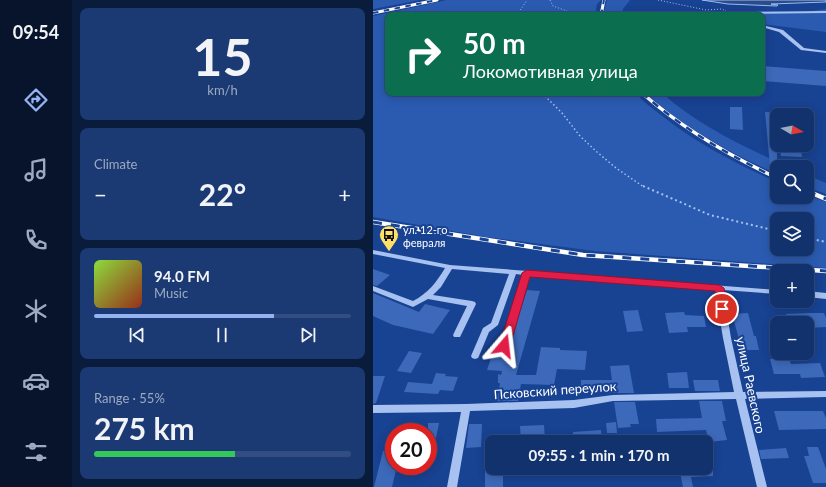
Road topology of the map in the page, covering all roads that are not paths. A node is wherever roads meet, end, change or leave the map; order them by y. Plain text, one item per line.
1 (826, 12) edge
2 (765, 14) edge
3 (765, 27) edge
4 (826, 52) edge
5 (373, 252) edge
6 (450, 267) junction
7 (513, 273) junction
8 (527, 273) junction
9 (373, 288) edge
10 (719, 288) junction
11 (770, 292) edge
12 (814, 295) edge
13 (826, 296) edge
14 (428, 297) junction
15 (457, 335) dead end
16 (504, 346) dead end
17 (475, 356) dead end
18 (826, 394) edge
19 (739, 397) junction
20 (466, 408) junction
21 (373, 409) edge
22 (452, 487) edge
23 (762, 487) edge

1 - 2 street
3 - 4 street
5 - 6 street
6 - 7 street
6 - 14 street
7 - 8 street
7 - 17 street
8 - 10 street
8 - 16 street
9 - 14 street
10 - 11 street
10 - 19 street, улица Раевского
12 - 13 street
14 - 15 street
18 - 19 street, Псковский переулок
19 - 20 street, Псковский переулок
19 - 23 street, улица Раевского
20 - 21 street, Псковский переулок
20 - 22 street

